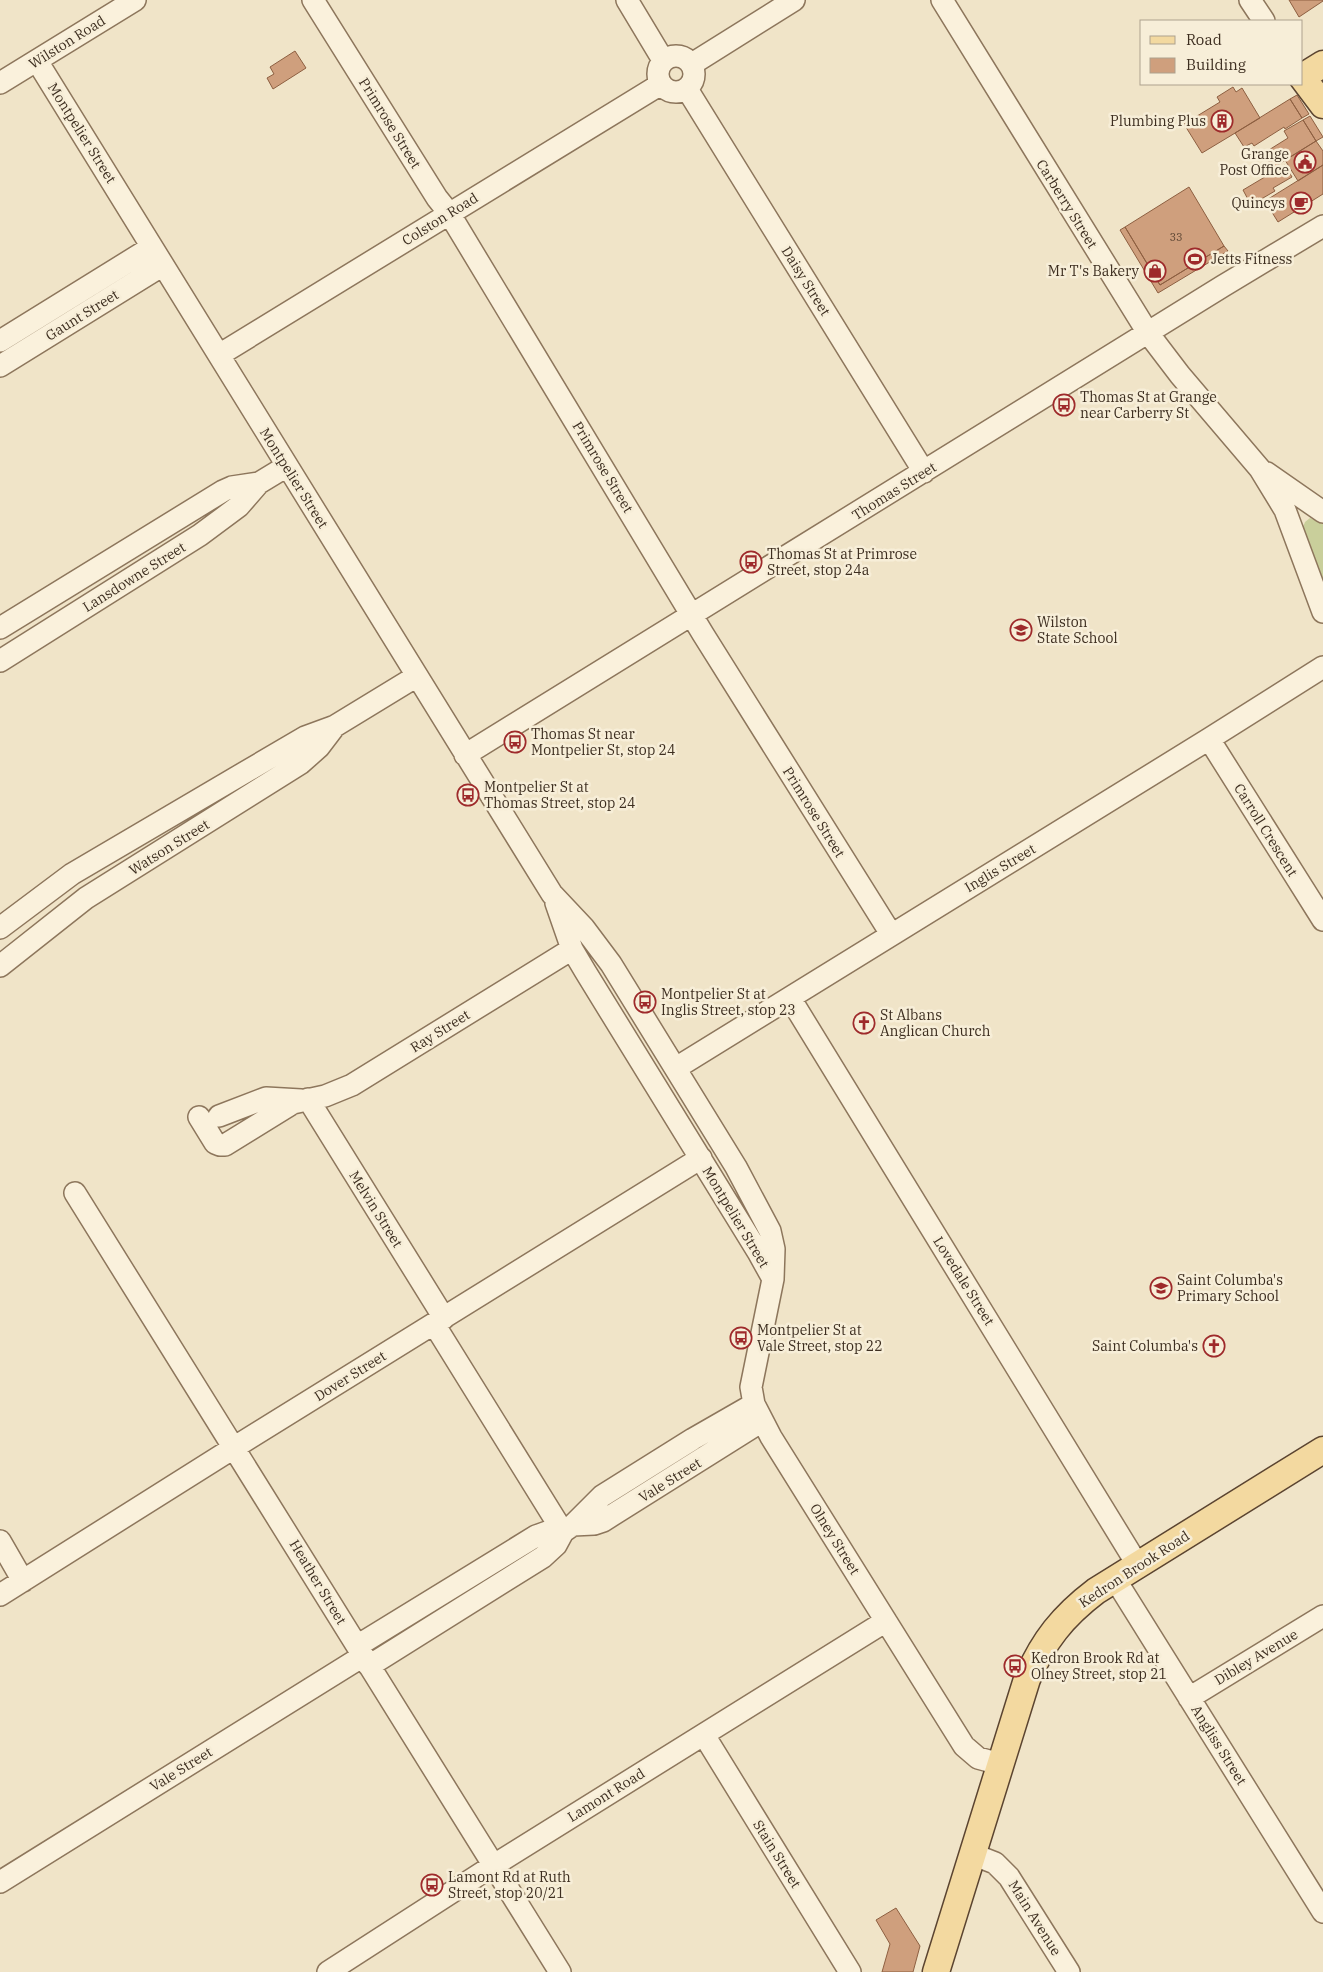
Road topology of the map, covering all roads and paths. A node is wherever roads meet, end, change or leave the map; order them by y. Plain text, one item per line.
1 (135, 0) edge
2 (313, 0) edge
3 (627, 0) edge
4 (794, 0) edge
5 (942, 0) edge
6 (1250, 0) edge
7 (1263, 20) edge
8 (664, 60) junction
9 (37, 61) junction
10 (692, 64) junction
11 (1309, 72) edge
12 (0, 83) edge
13 (661, 84) junction
14 (687, 89) junction
15 (1323, 105) edge
16 (449, 214) junction
17 (1323, 226) edge
18 (158, 256) junction
19 (1148, 333) junction
20 (0, 341) edge
21 (219, 355) junction
22 (0, 366) edge
23 (287, 466) junction
24 (1260, 469) junction
25 (924, 472) junction
26 (259, 483) junction
27 (1319, 509) edge
28 (1290, 524) junction
29 (1323, 612) edge
30 (693, 615) junction
31 (0, 628) edge
32 (0, 661) edge
33 (1323, 667) edge
34 (417, 676) junction
35 (335, 726) junction
36 (1209, 740) junction
37 (465, 755) junction
38 (552, 894) junction
39 (1323, 920) edge
40 (0, 928) edge
41 (891, 934) junction
42 (572, 948) junction
43 (0, 966) edge
44 (790, 998) junction
45 (676, 1068) junction
46 (305, 1100) junction
47 (701, 1158) junction
48 (75, 1193) dead end
49 (773, 1279) junction
50 (439, 1321) junction
51 (758, 1413) junction
52 (235, 1447) junction
53 (1323, 1450) edge
54 (568, 1528) junction
55 (0, 1541) edge
56 (1137, 1564) junction
57 (1115, 1579) junction
58 (23, 1581) junction
59 (0, 1595) edge
60 (1323, 1616) edge
61 (886, 1621) junction
62 (363, 1656) junction
63 (1189, 1698) junction
64 (704, 1735) junction
65 (1000, 1764) junction
66 (972, 1854) junction
67 (494, 1865) junction
68 (0, 1882) edge
69 (1323, 1912) edge
70 (328, 1972) edge
71 (560, 1972) edge
72 (850, 1972) edge
73 (936, 1972) edge
74 (1069, 1972) edge

1 - 9 street, Wilston Road
2 - 16 street, Primrose Street
3 - 8 street
4 - 10 street
5 - 19 street, Carberry Street
6 - 7 street
8 - 10 street
8 - 13 street
9 - 12 street, Wilston Road
9 - 18 street, Montpelier Street
10 - 14 street
11 - 15 main road
13 - 14 street
13 - 16 street, Colston Road
14 - 25 street, Daisy Street
16 - 21 street, Colston Road
16 - 30 street, Primrose Street
17 - 19 street, Thomas Street
18 - 20 street, Gaunt Street
18 - 21 street, Montpelier Street
18 - 22 street, Gaunt Street
19 - 24 street, Carberry Street
19 - 25 street, Thomas Street
21 - 23 street, Montpelier Street
23 - 26 street, Lansdowne Street
23 - 34 street, Montpelier Street
24 - 27 street, Carberry Street
24 - 28 street, Carberry Street
25 - 30 street, Thomas Street
26 - 31 street, Lansdowne Street
26 - 32 street, Lansdowne Street
27 - 28 street, Carberry Street
28 - 29 street, Carberry Street
30 - 37 street, Thomas Street
30 - 41 street, Primrose Street
33 - 36 street, Inglis Street
34 - 35 street, Watson Street
34 - 37 street, Montpelier Street
35 - 40 street, Watson Street
35 - 43 street, Watson Street
36 - 39 street, Carroll Crescent
36 - 41 street, Inglis Street
37 - 38 street, Montpelier Street
38 - 42 street, Montpelier Street
38 - 45 street, Montpelier Street
41 - 44 street, Inglis Street
42 - 46 street, Ray Street
42 - 47 street, Montpelier Street
44 - 45 street, Inglis Street
44 - 56 street, Lovedale Street
45 - 49 street, Montpelier Street
46 - 46 street, Ray Street
46 - 50 street, Melvin Street
47 - 49 street, Montpelier Street
47 - 50 street, Dover Street
48 - 52 street, Heather Street
49 - 51 street, Olney Street
50 - 52 street, Dover Street
50 - 54 street, Melvin Street
51 - 54 street, Vale Street
51 - 61 street, Olney Street
52 - 58 street, Dover Street
52 - 62 street, Heather Street
53 - 56 main road, Kedron Brook Road
54 - 62 street, Vale Street
55 - 58 street
56 - 57 main road, Kedron Brook Road
57 - 63 street, Angliss Street
57 - 65 main road, Kedron Brook Road
58 - 59 street, Dover Street
60 - 63 street, Dibley Avenue
61 - 64 street, Lamont Road
61 - 65 street, Olney Street
62 - 67 street, Heather Street
62 - 68 street, Vale Street
63 - 69 street, Angliss Street
64 - 67 street, Lamont Road
64 - 72 street, Stain Street
65 - 66 main road, Kedron Brook Road
66 - 73 main road, Kedron Brook Road
66 - 74 street, Main Avenue
67 - 70 street, Lamont Road
67 - 71 street, Heather Street

